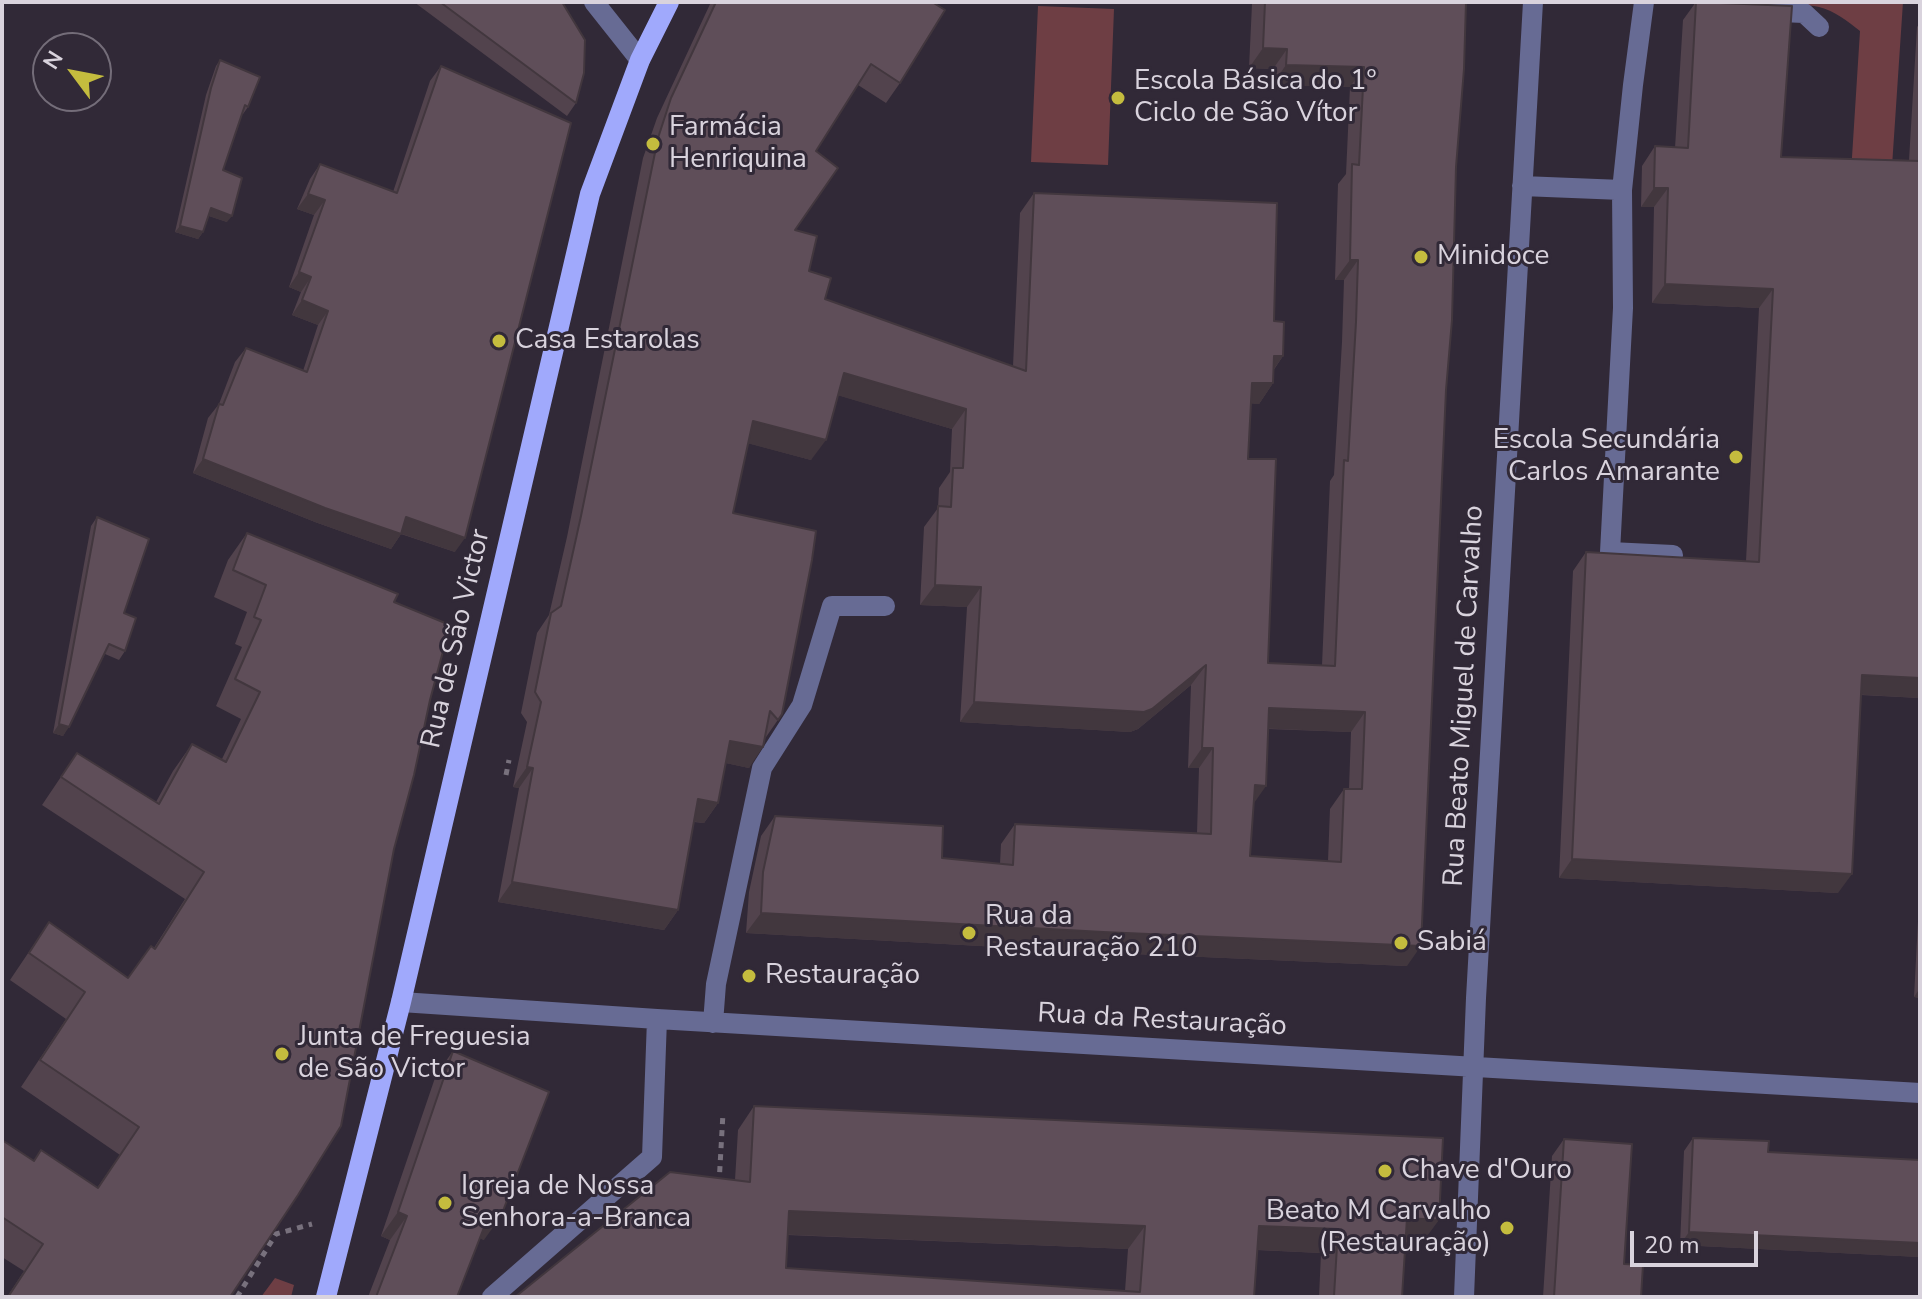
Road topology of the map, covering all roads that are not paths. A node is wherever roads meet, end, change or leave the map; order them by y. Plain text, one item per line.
1 (594, 2) edge
2 (669, 2) edge
3 (1533, 2) edge
4 (1644, 2) edge
5 (1735, 2) edge
6 (1819, 27) dead end
7 (640, 60) junction
8 (1522, 186) junction
9 (1622, 190) junction
10 (1673, 555) edge
11 (885, 606) dead end
12 (401, 1002) junction
13 (657, 1019) junction
14 (713, 1023) junction
15 (1473, 1068) junction
16 (1920, 1093) edge
17 (326, 1297) edge
18 (492, 1297) edge
19 (1464, 1297) edge

1 - 7 street
2 - 7 main road, Rua de São Victor
3 - 8 street, Rua Beato Miguel de Carvalho
4 - 9 street
5 - 6 street
7 - 12 main road, Rua de São Victor
8 - 9 street
8 - 15 street, Rua Beato Miguel de Carvalho
9 - 10 street
11 - 14 street
12 - 13 street, Rua da Restauração
12 - 17 main road, Rua de São Victor
13 - 14 street, Rua da Restauração
13 - 18 street
14 - 15 street, Rua da Restauração
15 - 16 street, Rua da Restauração
15 - 19 street, Rua Beato Miguel de Carvalho

